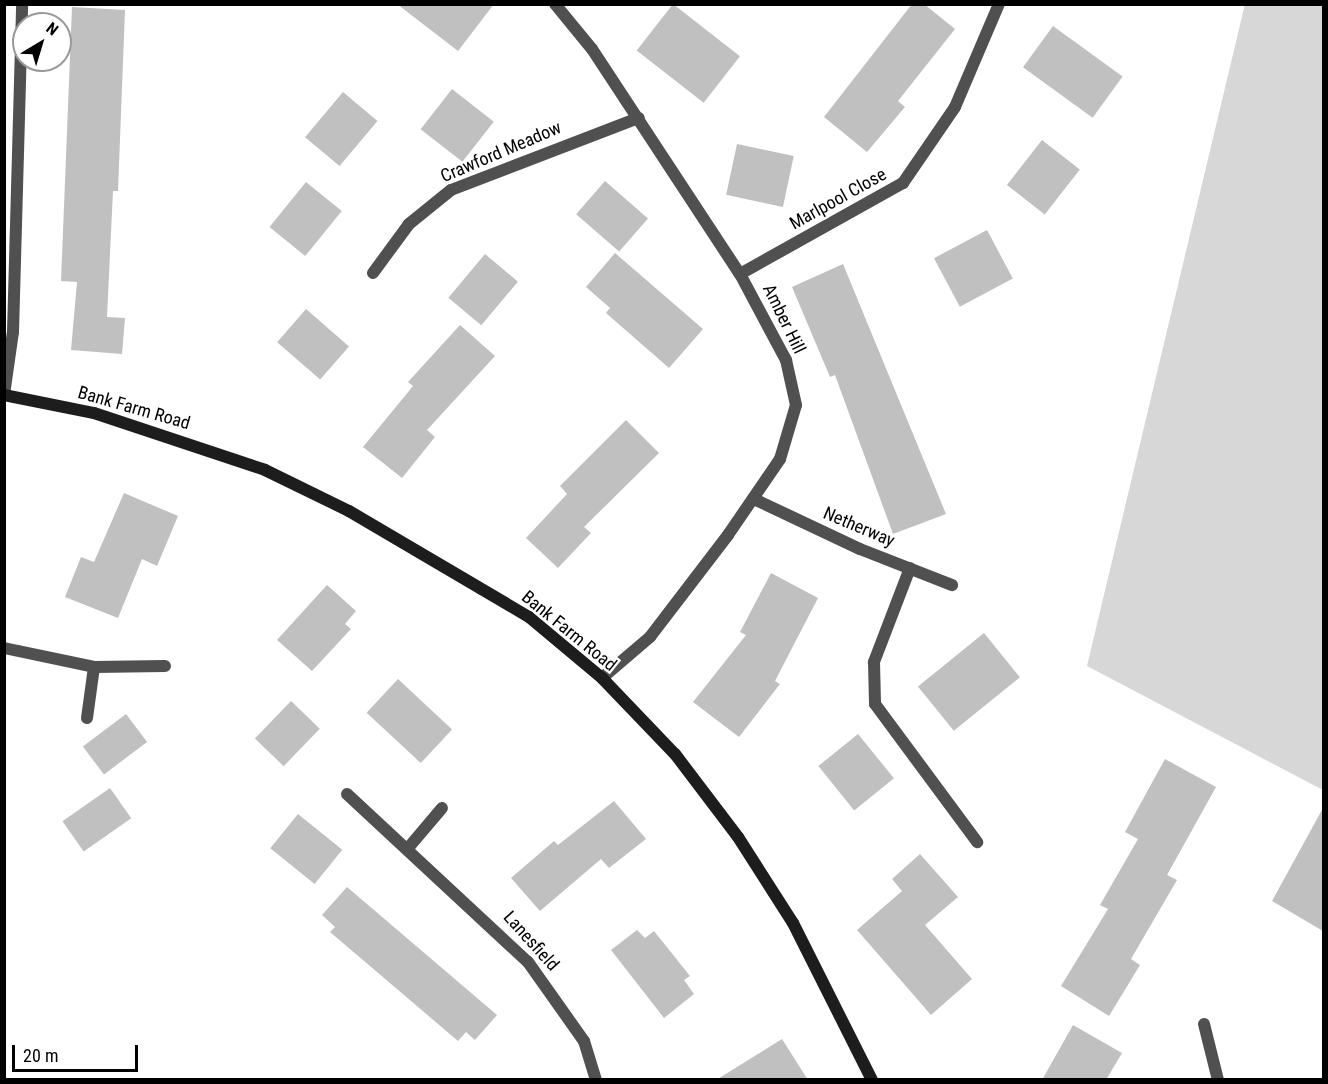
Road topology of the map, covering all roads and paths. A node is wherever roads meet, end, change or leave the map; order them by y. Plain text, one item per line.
1 (22, 4) edge
2 (555, 4) edge
3 (999, 4) edge
4 (639, 118) junction
5 (10, 131) edge
6 (373, 273) dead end
7 (740, 274) junction
8 (4, 395) edge
9 (754, 499) junction
10 (910, 568) junction
11 (952, 585) dead end
12 (4, 648) edge
13 (165, 666) dead end
14 (94, 667) junction
15 (602, 678) junction
16 (87, 718) dead end
17 (347, 794) dead end
18 (442, 808) dead end
19 (977, 842) dead end
20 (409, 847) junction
21 (1204, 1024) dead end
22 (596, 1080) edge
23 (872, 1080) edge
24 (1218, 1080) edge

1 - 5 street
2 - 4 street, Amber Hill
3 - 7 street, Marlpool Close
4 - 6 street, Crawford Meadow
4 - 7 street, Amber Hill
5 - 8 street
7 - 9 street, Amber Hill
8 - 15 street, Bank Farm Road
9 - 10 street, Netherway
9 - 15 street, Amber Hill
10 - 11 street, Netherway
10 - 19 street
12 - 14 street
13 - 14 street
14 - 16 street
15 - 23 street, Bank Farm Road
17 - 20 street, Lanesfield
18 - 20 street
20 - 22 street, Lanesfield
21 - 24 street

